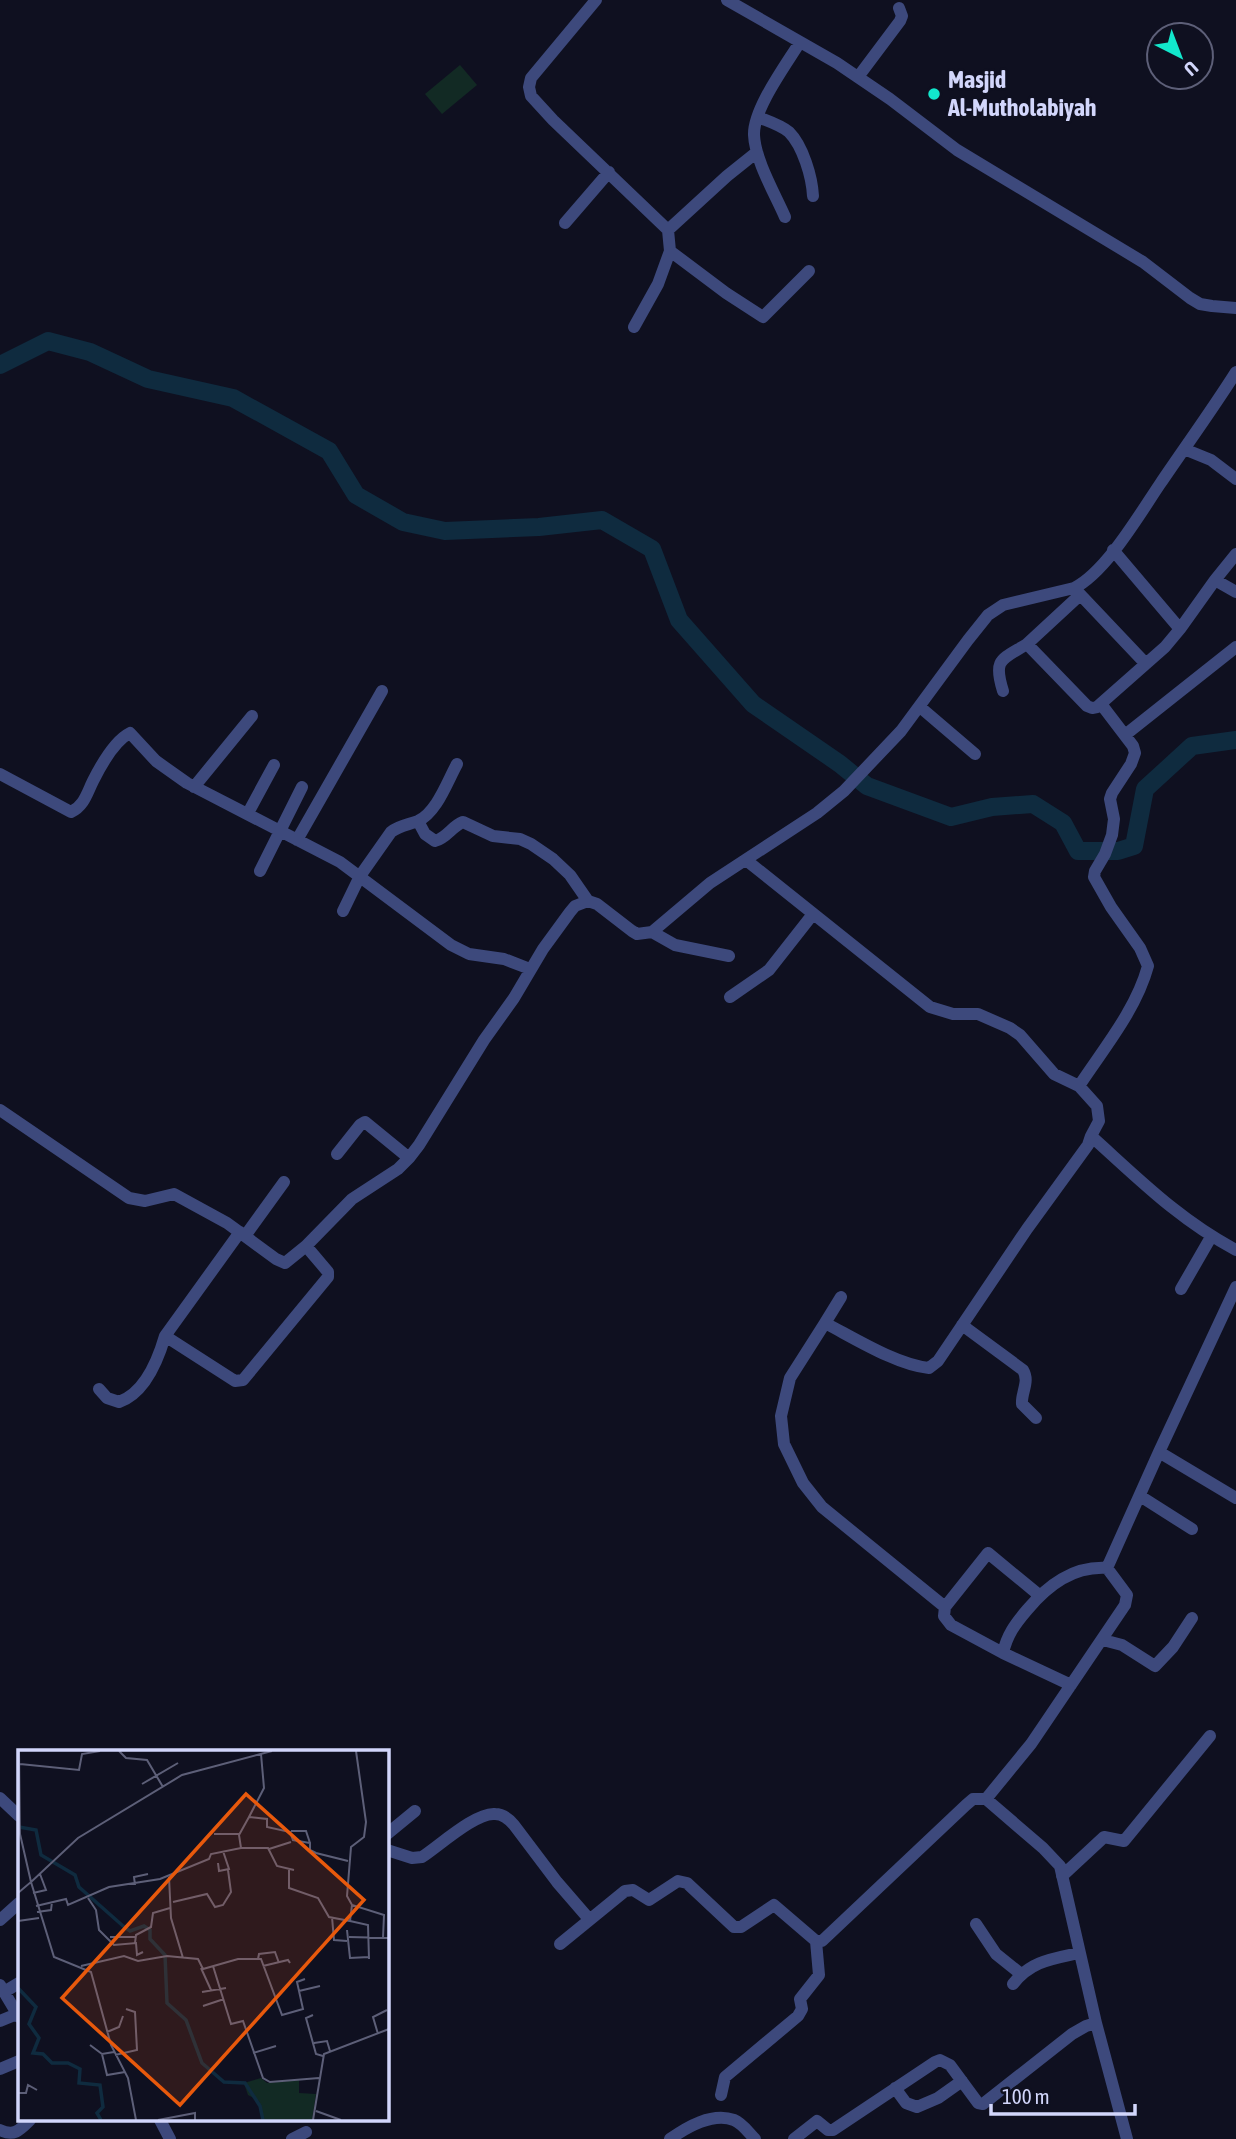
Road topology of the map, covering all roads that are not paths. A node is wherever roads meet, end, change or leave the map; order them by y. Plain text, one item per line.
1 (596, 0) edge
2 (727, 0) edge
3 (899, 8) dead end
4 (800, 42) junction
5 (858, 77) junction
6 (758, 117) junction
7 (757, 152) junction
8 (608, 172) junction
9 (813, 196) dead end
10 (785, 217) dead end
11 (565, 223) dead end
12 (668, 230) junction
13 (670, 251) junction
14 (809, 271) dead end
15 (1236, 308) edge
16 (634, 327) dead end
17 (1236, 372) edge
18 (1184, 449) junction
19 (1236, 479) edge
20 (1113, 550) junction
21 (1236, 554) edge
22 (1215, 580) junction
23 (1077, 592) junction
24 (1236, 592) edge
25 (1180, 629) junction
26 (1027, 644) junction
27 (1236, 647) edge
28 (1146, 664) junction
29 (382, 691) dead end
30 (1003, 691) dead end
31 (1101, 704) junction
32 (920, 706) junction
33 (252, 716) dead end
34 (1125, 736) junction
35 (975, 754) dead end
36 (457, 764) dead end
37 (274, 765) dead end
38 (0, 774) edge
39 (194, 786) junction
40 (302, 787) dead end
41 (248, 813) junction
42 (418, 821) junction
43 (279, 831) junction
44 (298, 840) junction
45 (746, 860) junction
46 (260, 871) dead end
47 (360, 876) junction
48 (588, 901) junction
49 (342, 911) dead end
50 (813, 914) junction
51 (652, 932) junction
52 (729, 956) dead end
53 (530, 970) junction
54 (730, 997) dead end
55 (1079, 1086) junction
56 (0, 1110) edge
57 (1091, 1136) junction
58 (337, 1154) dead end
59 (409, 1158) junction
60 (284, 1182) dead end
61 (243, 1234) junction
62 (1211, 1237) junction
63 (306, 1246) junction
64 (1236, 1250) edge
65 (1236, 1287) edge
66 (1181, 1289) dead end
67 (841, 1297) dead end
68 (825, 1323) junction
69 (962, 1325) junction
70 (165, 1336) junction
71 (99, 1389) dead end
72 (1036, 1418) dead end
73 (1159, 1452) junction
74 (1140, 1496) junction
75 (1236, 1498) edge
76 (1192, 1529) dead end
77 (1107, 1568) junction
78 (1039, 1595) junction
79 (945, 1607) junction
80 (1192, 1618) dead end
81 (1103, 1640) junction
82 (1003, 1654) junction
83 (1070, 1685) junction
84 (1210, 1736) dead end
85 (0, 1798) edge
86 (986, 1799) junction
87 (415, 1811) dead end
88 (18, 1815) edge
89 (388, 1833) edge
90 (388, 1850) edge
91 (1062, 1876) junction
92 (18, 1904) edge
93 (589, 1919) junction
94 (0, 1920) edge
95 (976, 1924) dead end
96 (816, 1941) junction
97 (560, 1944) dead end
98 (1079, 1952) junction
99 (2, 1988) edge
100 (18, 2016) edge
101 (0, 2021) edge
102 (1096, 2023) junction
103 (18, 2061) edge
104 (0, 2069) edge
105 (962, 2081) junction
106 (895, 2088) junction
107 (721, 2095) dead end
108 (28, 2122) edge
109 (161, 2122) edge
110 (0, 2130) edge
111 (306, 2132) dead end
112 (170, 2139) edge
113 (292, 2139) edge
114 (670, 2139) edge
115 (755, 2139) edge
116 (794, 2139) edge
117 (1127, 2139) edge

1 - 8 street
2 - 4 street
3 - 5 street
4 - 5 street
4 - 6 street
5 - 15 street
6 - 7 street
6 - 9 street
7 - 10 street
7 - 12 street
8 - 11 street
8 - 12 street
12 - 13 street
13 - 14 street
13 - 16 street
17 - 18 street
18 - 19 street
18 - 20 street
20 - 23 street
20 - 25 street
21 - 22 street
22 - 24 street
22 - 25 street
23 - 26 street
23 - 28 street
23 - 32 street
25 - 28 street
26 - 30 street
26 - 31 street
27 - 34 street
28 - 31 street
29 - 44 street
31 - 34 street
32 - 35 street
32 - 45 street
33 - 39 street
34 - 55 street
36 - 42 street
37 - 41 street
38 - 39 street
39 - 41 street
40 - 43 street
41 - 43 street
42 - 47 street
42 - 48 street
43 - 44 street
43 - 46 street
44 - 47 street
45 - 50 street
45 - 51 street
47 - 49 street
47 - 53 street
48 - 51 street
48 - 53 street
50 - 54 street
50 - 55 street
51 - 52 street
53 - 59 street
55 - 57 street
56 - 61 street
57 - 62 street
57 - 69 street
58 - 59 street
59 - 63 street
60 - 61 street
61 - 63 street
61 - 70 street
62 - 64 street
62 - 66 street
63 - 70 street
65 - 73 street
67 - 68 street
68 - 69 street
68 - 79 street
69 - 72 street
70 - 71 street
73 - 74 street
73 - 75 street
74 - 76 street
74 - 77 street
77 - 78 street
77 - 81 street
78 - 79 street
78 - 82 street
79 - 82 street
80 - 81 street
81 - 83 street
82 - 83 street
83 - 86 street
84 - 91 street
85 - 88 street
86 - 91 street
86 - 96 street
87 - 89 street
90 - 93 street
91 - 98 street
92 - 94 street
93 - 96 street
93 - 97 street
95 - 98 street
96 - 107 street
98 - 102 street
99 - 100 street
100 - 101 street
102 - 105 street
102 - 117 street
103 - 104 street
105 - 106 street
105 - 106 street
106 - 116 street
108 - 110 street
109 - 112 street
111 - 113 street
114 - 115 street

